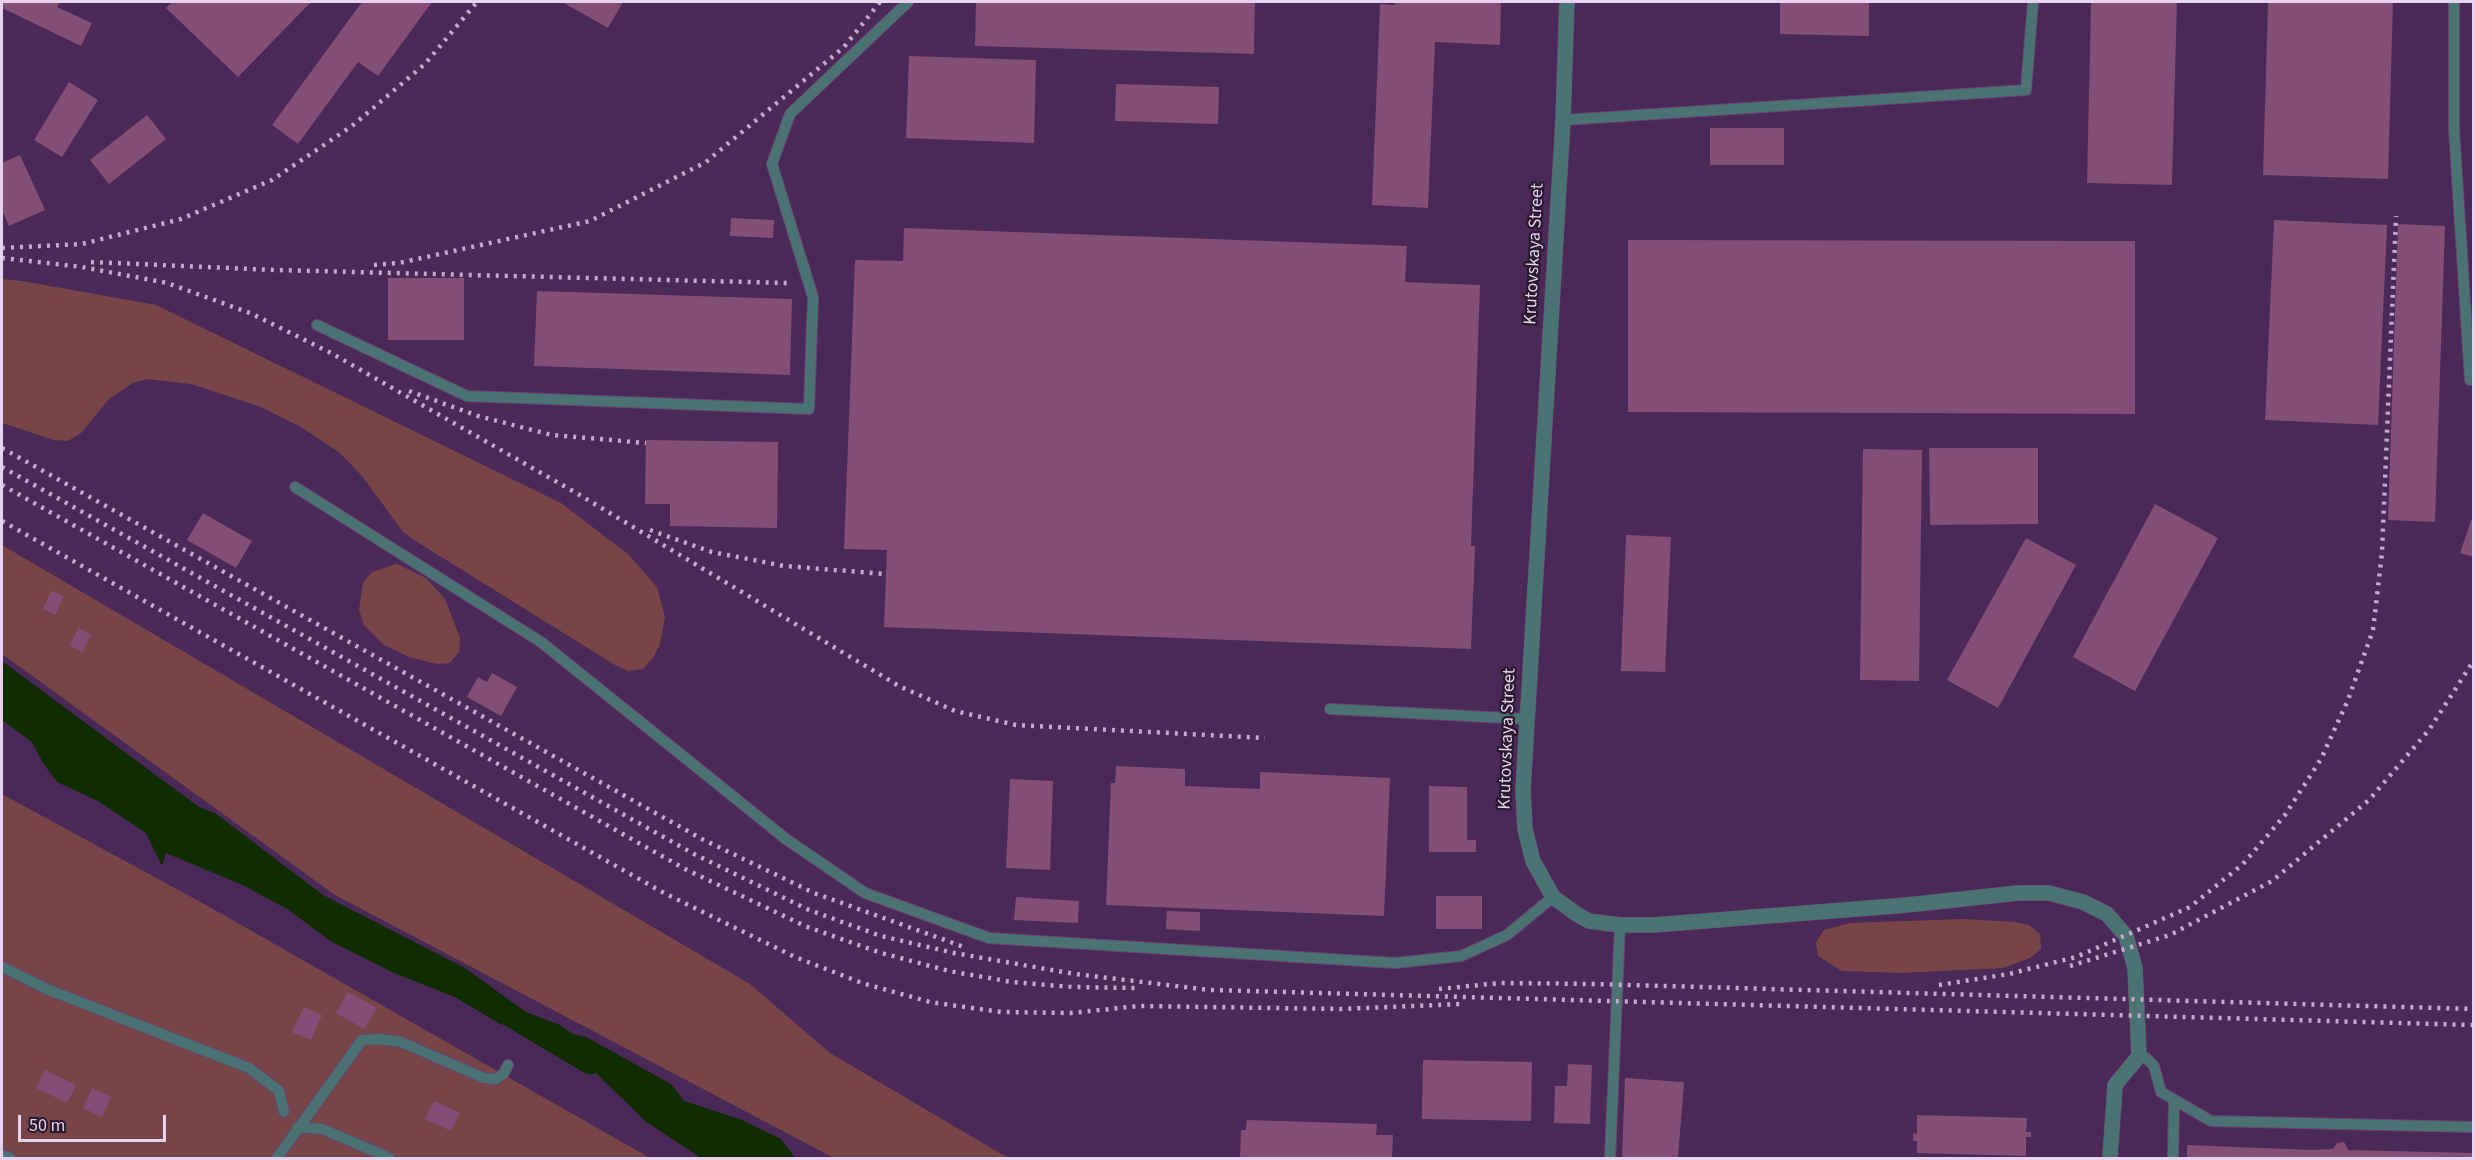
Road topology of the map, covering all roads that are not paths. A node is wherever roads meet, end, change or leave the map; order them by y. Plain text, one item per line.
1 (908, 2) edge
2 (1567, 2) edge
3 (2033, 2) edge
4 (2454, 2) edge
5 (1563, 120) junction
6 (317, 325) dead end
7 (2470, 380) dead end
8 (296, 487) dead end
9 (1330, 709) dead end
10 (1527, 718) junction
11 (1553, 897) junction
12 (1620, 925) junction
13 (2, 967) edge
14 (2139, 1056) junction
15 (508, 1065) dead end
16 (2174, 1100) junction
17 (284, 1112) dead end
18 (298, 1127) junction
19 (2474, 1127) edge
20 (2, 1155) edge
21 (10, 1158) edge
22 (277, 1158) edge
23 (390, 1158) edge
24 (1610, 1158) edge
25 (2109, 1158) edge
26 (2174, 1158) edge

1 - 6 lane
2 - 5 street, Krutovskaya Street
3 - 5 lane
4 - 7 lane
5 - 10 street, Krutovskaya Street
8 - 11 lane
9 - 10 lane
10 - 11 street, Krutovskaya Street
11 - 12 street, Krutovskaya Street
12 - 14 street, Krutovskaya Street
12 - 24 lane
13 - 17 lane
14 - 16 lane
14 - 25 street
15 - 18 lane
16 - 19 lane
16 - 26 lane
18 - 22 lane
18 - 23 lane
20 - 21 lane

